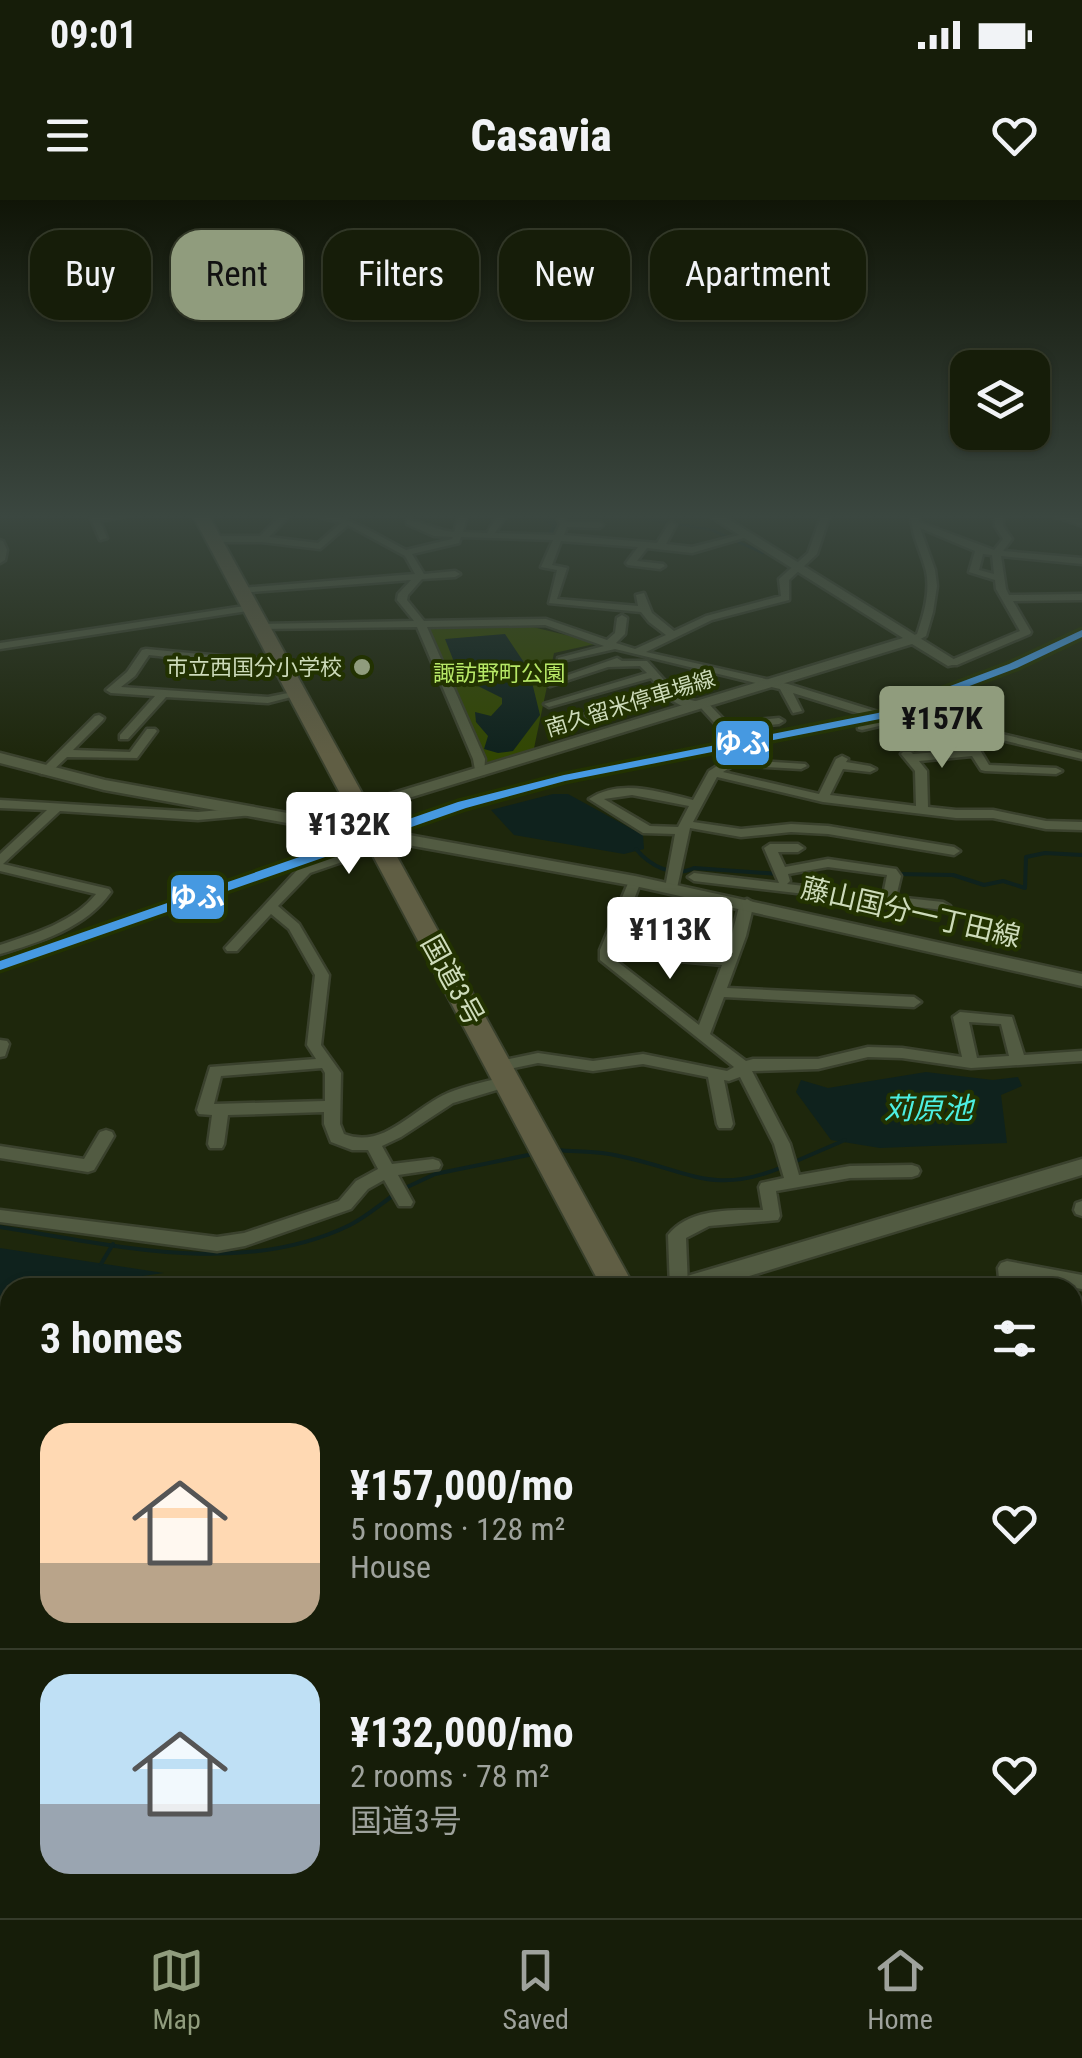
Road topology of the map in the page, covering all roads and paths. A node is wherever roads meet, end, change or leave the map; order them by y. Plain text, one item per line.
1 (243, 594) edge
2 (327, 594) edge
3 (406, 594) edge
4 (554, 594) edge
5 (786, 594) edge
6 (841, 594) edge
7 (931, 594) edge
8 (1005, 594) edge
9 (641, 595) dead end
10 (1082, 597) edge
11 (1007, 598) junction
12 (251, 609) junction
13 (643, 609) junction
14 (622, 618) dead end
15 (420, 623) junction
16 (675, 636) junction
17 (913, 640) junction
18 (611, 645) junction
19 (0, 646) edge
20 (634, 652) junction
21 (279, 660) junction
22 (562, 660) dead end
23 (953, 663) joint
24 (612, 665) junction
25 (652, 674) junction
26 (572, 677) junction
27 (550, 683) dead end
28 (775, 685) junction
29 (668, 691) junction
30 (164, 692) junction
31 (592, 692) junction
32 (298, 694) junction
33 (549, 704) dead end
34 (699, 706) junction
35 (612, 708) junction
36 (797, 711) dead end
37 (588, 715) dead end
38 (98, 718) dead end
39 (779, 720) dead end
40 (893, 720) junction
41 (634, 726) junction
42 (862, 727) dead end
43 (151, 731) dead end
44 (124, 737) dead end
45 (64, 753) junction
46 (1080, 754) edge
47 (0, 758) edge
48 (801, 766) dead end
49 (870, 770) dead end
50 (1056, 771) dead end
51 (45, 772) junction
52 (480, 773) junction
53 (712, 773) junction
54 (665, 779) dead end
55 (656, 793) junction
56 (824, 798) junction
57 (695, 804) junction
58 (1, 806) edge
59 (360, 808) junction
60 (56, 810) junction
61 (922, 810) junction
62 (253, 811) junction
63 (1082, 826) edge
64 (684, 828) junction
65 (376, 839) junction
66 (798, 848) dead end
67 (954, 851) dead end
68 (0, 864) edge
69 (780, 872) junction
70 (694, 877) dead end
71 (636, 880) junction
72 (671, 888) junction
73 (788, 890) junction
74 (747, 897) junction
75 (888, 900) junction
76 (943, 906) dead end
77 (272, 908) junction
78 (0, 934) edge
79 (19, 944) junction
80 (232, 948) dead end
81 (0, 950) edge
82 (607, 950) junction
83 (728, 961) junction
84 (1082, 980) edge
85 (717, 992) junction
86 (914, 1002) dead end
87 (702, 1033) junction
88 (1082, 1056) edge
89 (1018, 1060) junction
90 (971, 1062) junction
91 (326, 1063) junction
92 (744, 1067) junction
93 (504, 1073) junction
94 (715, 1076) junction
95 (332, 1106) junction
96 (220, 1110) junction
97 (725, 1124) dead end
98 (106, 1136) dead end
99 (372, 1142) junction
100 (216, 1144) dead end
101 (0, 1152) edge
102 (433, 1165) dead end
103 (1082, 1167) edge
104 (389, 1170) junction
105 (912, 1171) dead end
106 (793, 1182) junction
107 (405, 1202) dead end
108 (0, 1216) edge
109 (614, 1278) edge
110 (685, 1278) edge
111 (714, 1278) edge
112 (1008, 1278) edge
113 (1061, 1278) edge

1 - 12 highway, 国道3号
2 - 12 street
3 - 15 street
4 - 13 street
5 - 16 street
6 - 17 main road
7 - 17 street
8 - 11 street
9 - 13 street
10 - 11 street
11 - 23 street
12 - 15 street
12 - 19 street
12 - 21 highway, 国道3号
13 - 16 street
14 - 18 street
15 - 18 street
15 - 52 street
16 - 20 street
17 - 23 main road
17 - 28 main road, 南久留米停車場線
18 - 20 street
18 - 22 street
20 - 24 street
20 - 28 street
21 - 30 street
21 - 32 highway, 国道3号
24 - 25 street
24 - 26 street
25 - 29 street
25 - 31 street
26 - 27 street
26 - 31 street
28 - 34 main road, 南久留米停車場線
28 - 36 street
28 - 40 street
29 - 34 street
29 - 35 street
30 - 32 street
30 - 44 street
31 - 33 street
31 - 35 street
32 - 59 highway, 国道3号
34 - 39 street
34 - 41 main road, 南久留米停車場線
35 - 37 street
35 - 41 street
38 - 45 street
40 - 42 street
40 - 46 street
41 - 52 main road, 南久留米停車場線
43 - 45 street
45 - 51 street
47 - 51 main road, 藤山国分一丁田線
48 - 53 street
49 - 56 street
50 - 61 street
51 - 62 main road, 藤山国分一丁田線
52 - 59 main road, 南久留米停車場線
53 - 56 street
53 - 57 street
54 - 55 street
55 - 57 street
55 - 64 street
56 - 61 street
57 - 64 street
58 - 60 street
59 - 65 highway, 国道3号
60 - 62 street
60 - 68 street
61 - 63 street
62 - 65 main road, 藤山国分一丁田線
64 - 67 street
64 - 72 street
65 - 71 main road, 藤山国分一丁田線
65 - 77 street
65 - 93 highway, 国道3号
66 - 69 street
68 - 79 street
69 - 73 street
69 - 75 street
70 - 74 street
71 - 72 main road, 藤山国分一丁田線
71 - 82 street
72 - 74 main road, 藤山国分一丁田線
73 - 74 street
73 - 75 street
74 - 83 street
74 - 84 main road, 藤山国分一丁田線
75 - 76 street
77 - 80 street
77 - 91 street
78 - 79 street
79 - 81 street
82 - 83 street
82 - 87 street
83 - 85 street
85 - 86 street
85 - 87 street
87 - 92 street
88 - 89 street
89 - 90 street
89 - 90 street
90 - 92 street
91 - 95 street
91 - 96 street
92 - 94 street
92 - 106 street
93 - 94 street
93 - 99 street
93 - 109 highway, 国道3号
94 - 97 street
95 - 96 street
95 - 99 street
96 - 100 street
98 - 101 street
99 - 104 street
102 - 104 street
103 - 111 main road
104 - 107 street
104 - 108 street
105 - 106 street
106 - 110 street
112 - 113 street

